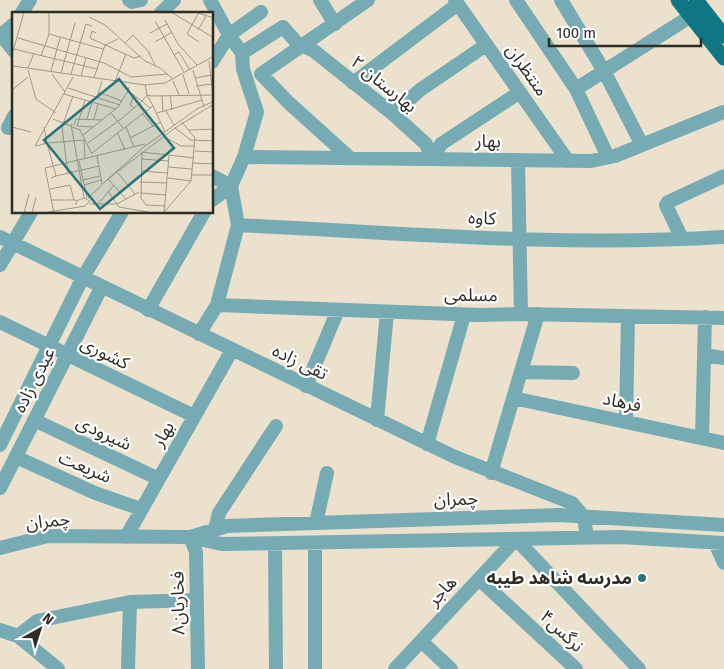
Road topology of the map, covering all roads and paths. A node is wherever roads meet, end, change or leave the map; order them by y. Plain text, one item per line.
1 (30, 0) edge
2 (129, 0) edge
3 (141, 0) edge
4 (174, 0) edge
5 (210, 0) edge
6 (320, 0) edge
7 (368, 0) edge
8 (516, 0) edge
9 (561, 0) edge
10 (678, 0) edge
11 (696, 0) edge
12 (457, 2) edge
13 (161, 8) edge
14 (22, 12) edge
15 (261, 12) dead end
16 (692, 16) junction
17 (335, 24) junction
18 (12, 26) edge
19 (0, 35) edge
20 (228, 35) junction
21 (724, 36) edge
22 (486, 44) junction
23 (303, 45) junction
24 (12, 49) edge
25 (242, 53) junction
26 (724, 58) edge
27 (214, 59) edge
28 (604, 71) junction
29 (353, 82) junction
30 (576, 89) junction
31 (520, 92) junction
32 (724, 113) edge
33 (393, 114) junction
34 (642, 145) junction
35 (244, 157) junction
36 (608, 157) junction
37 (350, 158) junction
38 (432, 160) junction
39 (518, 160) junction
40 (568, 161) junction
41 (724, 176) edge
42 (214, 177) edge
43 (231, 186) junction
44 (214, 199) edge
45 (29, 214) edge
46 (121, 214) edge
47 (203, 214) edge
48 (238, 225) junction
49 (724, 236) edge
50 (520, 239) junction
51 (682, 239) junction
52 (6, 240) edge
53 (0, 265) edge
54 (82, 279) junction
55 (101, 288) junction
56 (217, 305) junction
57 (148, 310) junction
58 (338, 310) junction
59 (387, 312) junction
60 (521, 314) junction
61 (538, 314) junction
62 (464, 315) junction
63 (628, 316) junction
64 (705, 317) junction
65 (724, 318) edge
66 (0, 322) edge
67 (199, 334) junction
68 (48, 347) junction
69 (232, 350) junction
70 (704, 355) junction
71 (67, 356) junction
72 (724, 358) edge
73 (521, 372) junction
74 (573, 373) dead end
75 (306, 386) junction
76 (513, 398) junction
77 (194, 416) junction
78 (34, 420) junction
79 (377, 420) junction
80 (626, 422) junction
81 (276, 426) dead end
82 (702, 438) junction
83 (724, 443) edge
84 (427, 444) junction
85 (0, 445) edge
86 (16, 457) junction
87 (491, 472) junction
88 (327, 473) dead end
89 (159, 479) junction
90 (0, 488) edge
91 (142, 509) junction
92 (584, 517) junction
93 (316, 523) junction
94 (724, 525) edge
95 (215, 529) junction
96 (190, 536) junction
97 (126, 537) junction
98 (586, 538) junction
99 (516, 539) junction
100 (315, 543) junction
101 (720, 543) edge
102 (274, 544) junction
103 (0, 548) edge
104 (724, 564) edge
105 (479, 578) junction
106 (197, 600) junction
107 (130, 602) junction
108 (0, 630) edge
109 (18, 636) junction
110 (422, 641) junction
111 (58, 669) edge
112 (128, 669) edge
113 (198, 669) edge
114 (276, 669) edge
115 (315, 669) edge
116 (395, 669) edge
117 (451, 669) edge
118 (576, 669) edge
119 (639, 669) edge

1 - 14 street
2 - 3 street
4 - 13 street
5 - 20 street
6 - 17 street
7 - 17 street
8 - 30 street
9 - 28 street
10 - 16 main road
11 - 21 main road
12 - 22 street, منتظران
12 - 29 street
15 - 20 street
16 - 26 main road
16 - 28 street
17 - 23 street
18 - 19 street
19 - 24 street
20 - 25 street
20 - 27 street
22 - 31 street, منتظران
22 - 33 street
23 - 25 street, بهارستان ۲
23 - 29 street, بهارستان ۲
23 - 37 street
25 - 35 street
28 - 30 street
28 - 34 street
29 - 33 street, بهارستان ۲
30 - 36 street
31 - 38 street
31 - 40 street, منتظران
32 - 34 street, بهار
33 - 38 street, بهارستان ۲
34 - 36 street, بهار
35 - 37 street, بهار
35 - 43 street
36 - 40 street, بهار
37 - 38 street, بهار
38 - 39 street, بهار
39 - 40 street, بهار
39 - 50 street
41 - 51 street
42 - 43 street
43 - 44 street
43 - 48 street
45 - 52 street
46 - 54 street, عیدی زاده
47 - 57 street
48 - 50 street, کاوه
48 - 56 street
49 - 51 street, کاوه
50 - 51 street, کاوه
50 - 60 street
52 - 53 street
52 - 54 street, تقی زاده
54 - 55 street, تقی زاده
54 - 68 street, عیدی زاده
55 - 57 street, تقی زاده
55 - 71 street, عیدی زاده
56 - 58 street, مسلمی
56 - 67 street
57 - 67 street, تقی زاده
58 - 59 street, مسلمی
58 - 75 street
59 - 62 street, مسلمی
59 - 79 street
60 - 61 street, مسلمی
60 - 62 street, مسلمی
61 - 63 street, مسلمی
61 - 73 street
62 - 84 street
63 - 64 street, مسلمی
63 - 80 street
64 - 65 street, مسلمی
64 - 70 street
66 - 68 street, کشوری
67 - 69 street, تقی زاده
68 - 71 street, کشوری
68 - 85 street, عیدی زاده
69 - 75 street, تقی زاده
69 - 77 street, بهار
70 - 72 street
70 - 82 street
71 - 77 street, کشوری
71 - 78 street, عیدی زاده
73 - 74 street
73 - 76 street
75 - 79 street, تقی زاده
76 - 80 street, فرهاد
76 - 87 street
77 - 89 street, بهار
78 - 86 street, عیدی زاده
78 - 89 street, شیرودی
79 - 84 street, تقی زاده
80 - 82 street, فرهاد
81 - 95 street
82 - 83 street, فرهاد
84 - 87 street, تقی زاده
86 - 90 street, عیدی زاده
86 - 91 street, شریعت
87 - 92 street, تقی زاده
88 - 93 street
89 - 91 street, بهار
91 - 97 street, بهار
92 - 93 street, چمران
92 - 94 street, چمران
92 - 98 street
93 - 95 street, چمران
95 - 96 street, چمران
96 - 97 street, چمران
96 - 102 street, چمران
96 - 106 street, فخاریان۸
97 - 103 street, چمران
98 - 99 street, چمران
98 - 101 street, چمران
99 - 100 street, چمران
99 - 105 street, هاجر
99 - 119 street
100 - 102 street, چمران
100 - 115 street
101 - 104 street
102 - 114 street
105 - 110 street, هاجر
105 - 118 street, نرگس۴
106 - 107 street
106 - 113 street, فخاریان۸
107 - 109 street
107 - 112 street
108 - 109 street
109 - 111 street
110 - 116 street, هاجر
110 - 117 street

